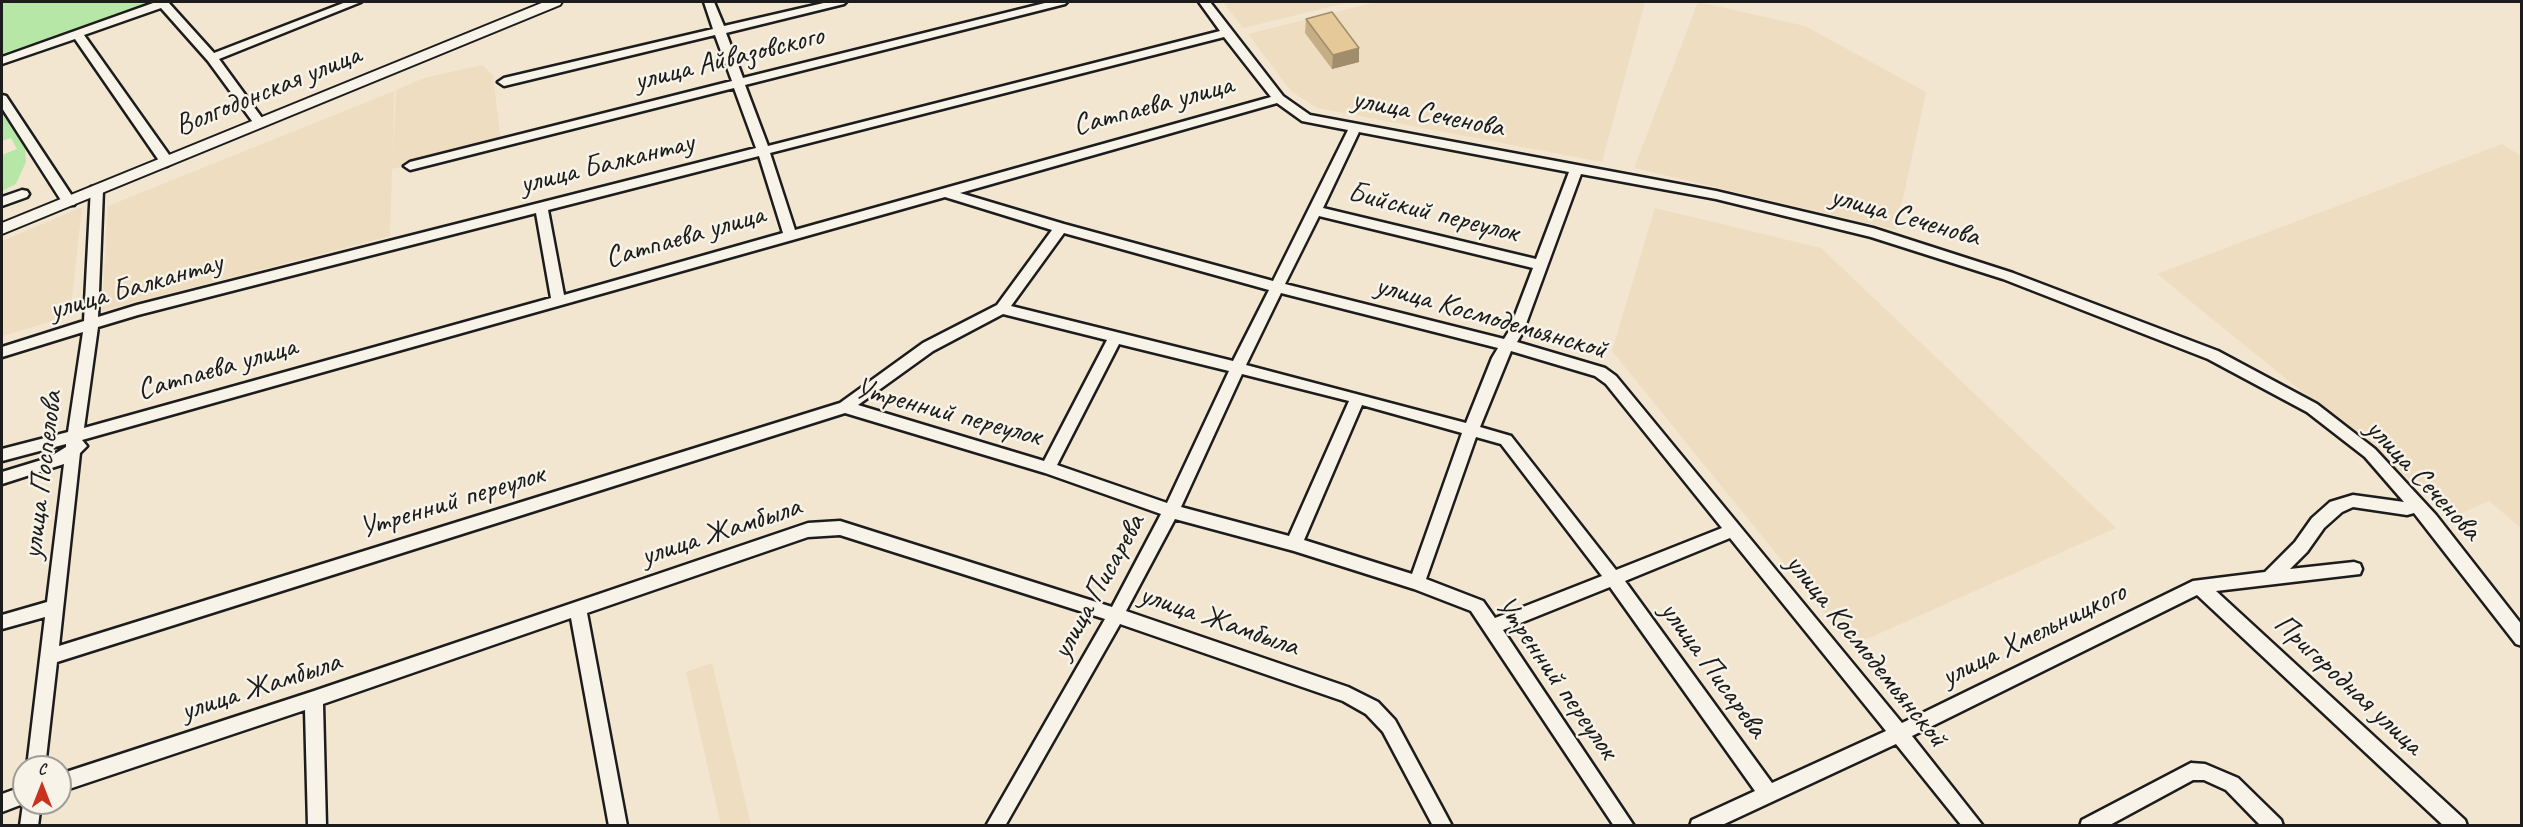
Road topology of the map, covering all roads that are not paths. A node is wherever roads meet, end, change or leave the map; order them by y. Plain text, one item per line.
1 (355, 2) edge
2 (555, 2) edge
3 (709, 2) edge
4 (840, 2) edge
5 (1061, 2) edge
6 (1205, 2) edge
7 (163, 3) edge
8 (820, 4) edge
9 (720, 30) junction
10 (1227, 33) junction
11 (77, 34) junction
12 (212, 58) junction
13 (2, 61) edge
14 (504, 82) dead end
15 (739, 83) junction
16 (2, 99) edge
17 (1279, 99) junction
18 (260, 122) junction
19 (1355, 128) junction
20 (763, 150) junction
21 (167, 162) junction
22 (410, 166) dead end
23 (1576, 169) junction
24 (96, 190) junction
25 (942, 192) junction
26 (22, 194) dead end
27 (2, 202) edge
28 (69, 202) junction
29 (542, 207) junction
30 (1314, 210) junction
31 (1061, 228) junction
32 (2, 229) edge
33 (790, 235) junction
34 (1539, 265) junction
35 (1276, 287) junction
36 (558, 301) junction
37 (1002, 309) junction
38 (91, 326) junction
39 (1116, 336) junction
40 (1508, 345) junction
41 (2, 352) edge
42 (1238, 367) junction
43 (1358, 398) junction
44 (845, 406) junction
45 (1471, 429) junction
46 (75, 442) junction
47 (2, 454) edge
48 (1048, 468) junction
49 (2, 478) edge
50 (2418, 506) junction
51 (1171, 511) junction
52 (1733, 530) junction
53 (1294, 544) junction
54 (2354, 569) dead end
55 (1614, 579) junction
56 (2268, 579) junction
57 (1417, 583) junction
58 (2199, 586) junction
59 (55, 607) junction
60 (578, 609) junction
61 (1116, 615) junction
62 (2, 622) edge
63 (1492, 627) junction
64 (2522, 639) edge
65 (48, 657) junction
66 (314, 699) junction
67 (1898, 734) junction
68 (37, 755) edge
69 (72, 779) edge
70 (1767, 792) junction
71 (317, 825) edge
72 (618, 825) edge
73 (995, 825) edge
74 (1443, 825) edge
75 (1625, 825) edge
76 (1699, 825) edge
77 (1974, 825) edge
78 (2088, 825) edge
79 (2274, 825) edge
80 (2458, 825) edge

1 - 12 street
2 - 18 main road, Волгодонская улица
3 - 9 street
4 - 8 street
5 - 15 street, улица Айвазовского
6 - 10 street, улица Сеченова
7 - 11 street
7 - 12 street
8 - 9 street
9 - 14 street
9 - 15 street
10 - 17 street, улица Сеченова
10 - 20 street, улица Балкантау
11 - 13 street
11 - 21 street
12 - 18 street
15 - 20 street
15 - 22 street, улица Айвазовского
16 - 28 street
17 - 19 street, улица Сеченова
17 - 25 street, Сатпаева улица
18 - 21 main road, Волгодонская улица
19 - 23 street, улица Сеченова
19 - 30 street, улица Писарева
20 - 29 street, улица Балкантау
20 - 33 street
21 - 24 main road, Волгодонская улица
23 - 34 street
23 - 50 street, улица Сеченова
24 - 28 main road, Волгодонская улица
24 - 38 street, улица Поспелова
25 - 31 street, улица Космодемьянской
25 - 33 street, Сатпаева улица
26 - 27 street
28 - 32 main road, Волгодонская улица
29 - 36 street
29 - 38 street, улица Балкантау
30 - 34 street, Бийский переулок
30 - 35 street, улица Писарева
31 - 35 street, улица Космодемьянской
31 - 37 street
33 - 36 street, Сатпаева улица
34 - 40 street
35 - 40 street, улица Космодемьянской
35 - 42 street, улица Писарева
36 - 46 street, Сатпаева улица
37 - 39 street, улица Писарева
37 - 44 street
38 - 41 street, улица Балкантау
38 - 46 street, улица Поспелова
39 - 42 street, улица Писарева
39 - 48 street
40 - 45 street
40 - 52 street, улица Космодемьянской
42 - 43 street, улица Писарева
42 - 51 street, улица Писарева
43 - 45 street, улица Писарева
43 - 53 street
44 - 48 street, Утренний переулок
44 - 65 street, Утренний переулок
45 - 55 street, улица Писарева
45 - 57 street
46 - 47 street, Сатпаева улица
46 - 49 street, Сатпаева улица
46 - 59 street, улица Поспелова
48 - 51 street, Утренний переулок
50 - 56 street
50 - 64 street, улица Сеченова
51 - 53 street, Утренний переулок
51 - 61 street, улица Писарева
52 - 55 street, улица Писарева
52 - 67 street, улица Космодемьянской
53 - 57 street, Утренний переулок
54 - 56 street
55 - 63 street, улица Писарева
55 - 70 street, улица Писарева
56 - 58 street
57 - 63 street, Утренний переулок
58 - 67 street, улица Хмельницкого
58 - 80 street, Пригородная улица
59 - 62 street
59 - 65 street, улица Поспелова
60 - 61 street, улица Жамбыла
60 - 66 street, улица Жамбыла
60 - 72 street
61 - 73 street, улица Писарева
61 - 74 street, улица Жамбыла
63 - 75 street, Утренний переулок
65 - 68 street, улица Поспелова
66 - 69 street, улица Жамбыла
66 - 71 street
67 - 70 street, улица Хмельницкого
67 - 77 street, улица Космодемьянской
70 - 76 street, улица Хмельницкого
78 - 79 street

